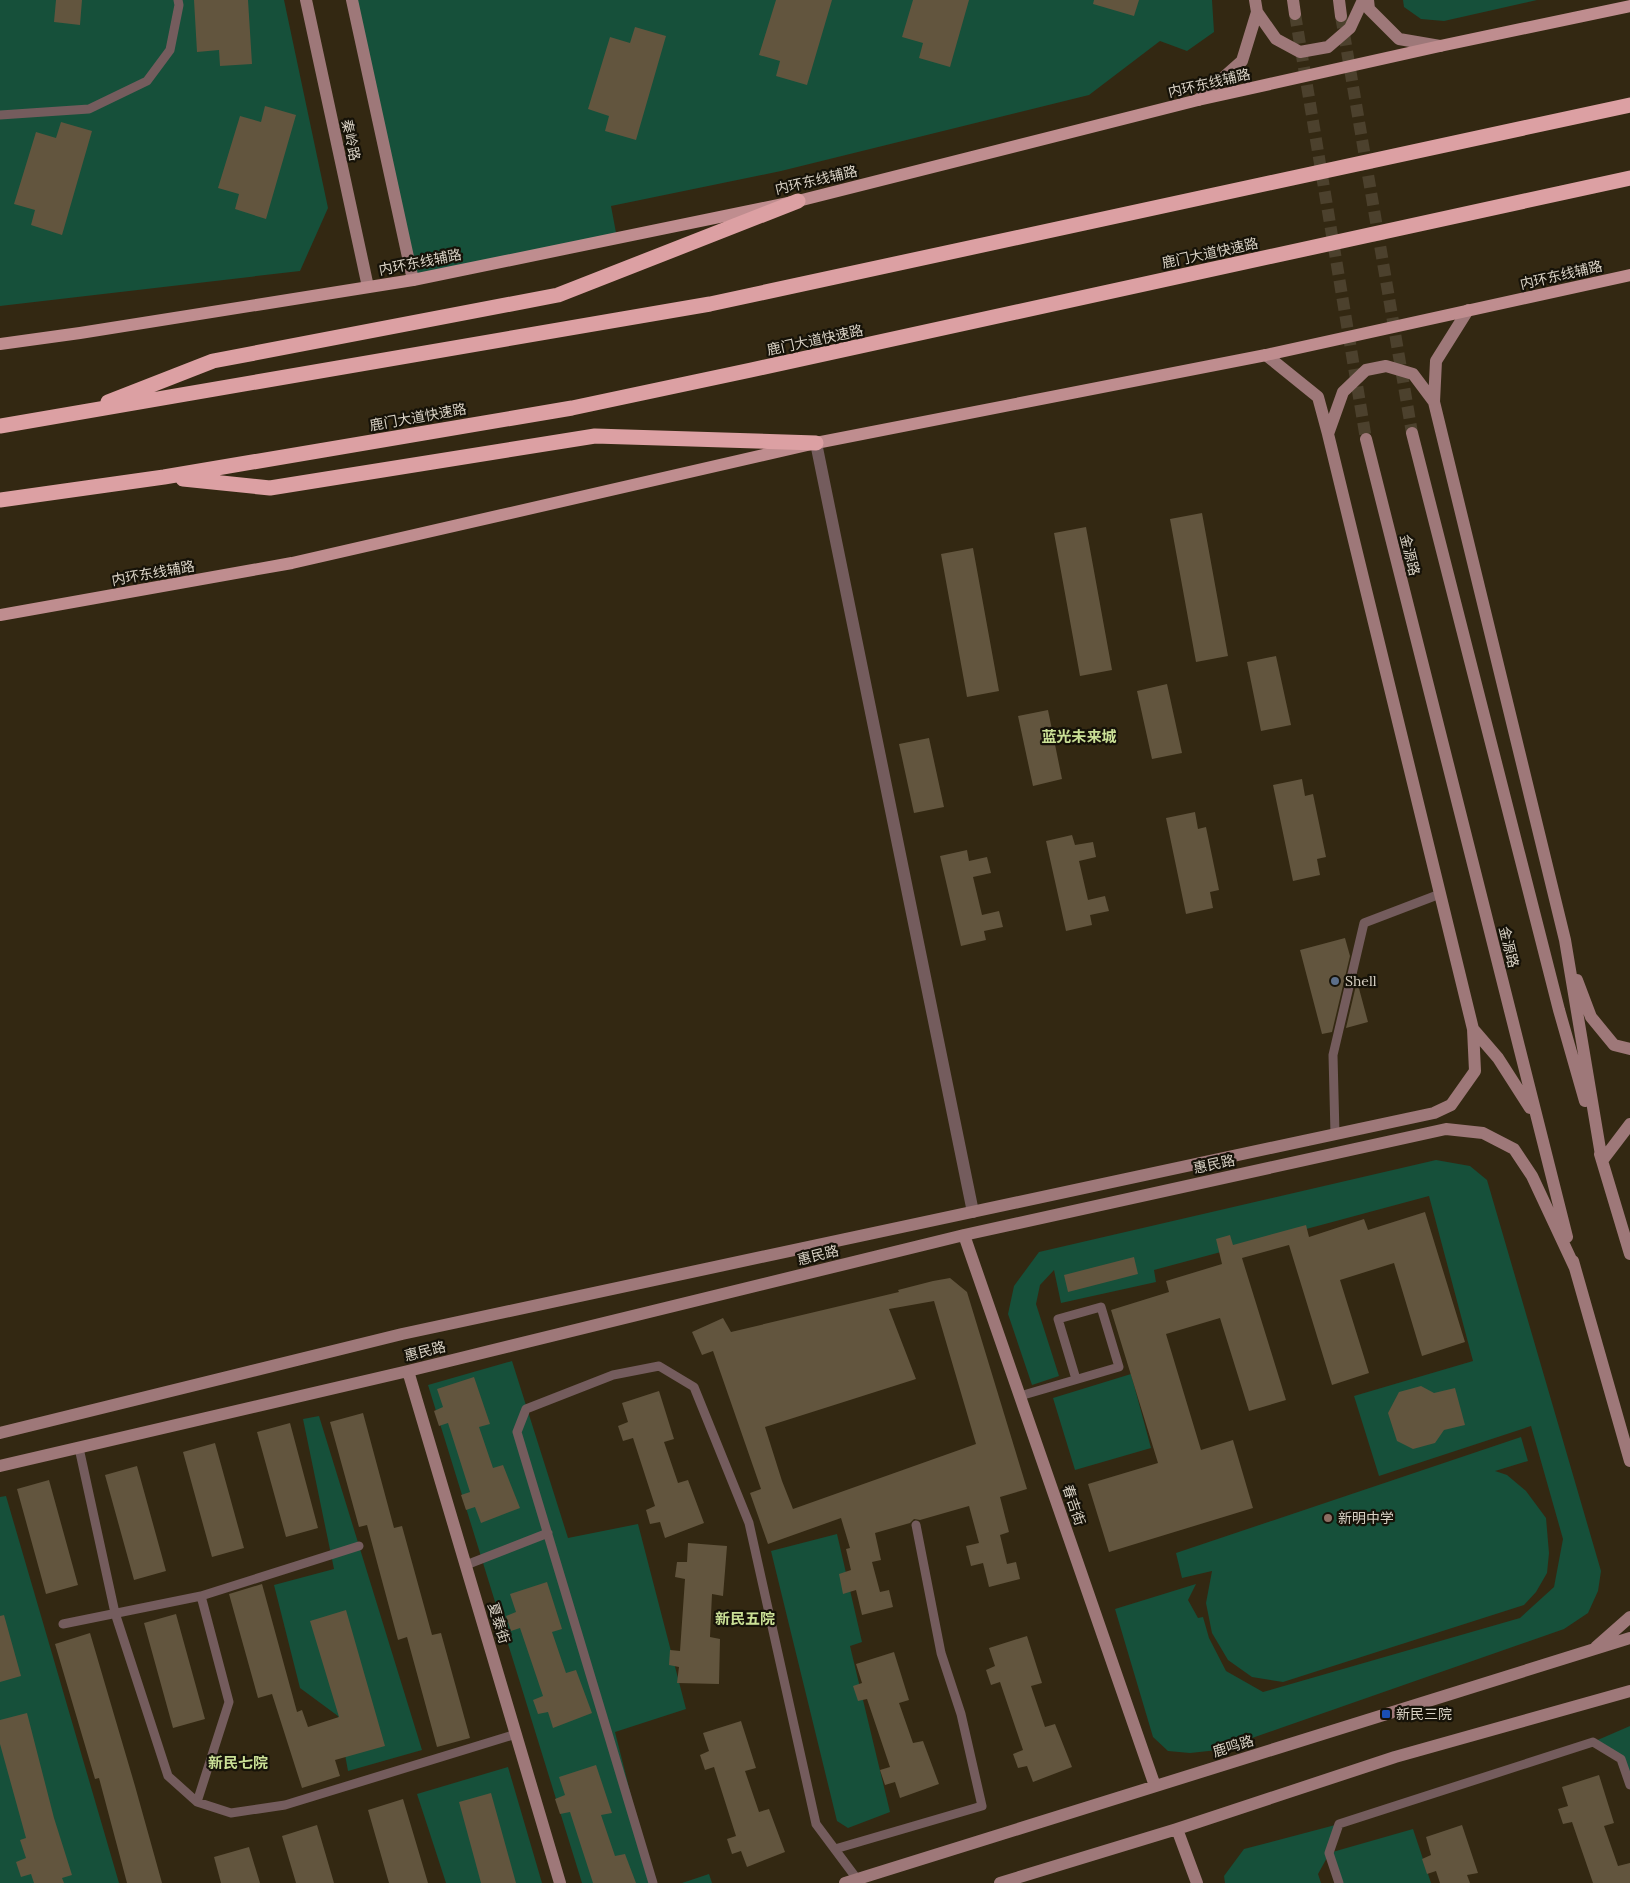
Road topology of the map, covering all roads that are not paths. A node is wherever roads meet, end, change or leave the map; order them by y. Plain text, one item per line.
1 (178, 0) edge
2 (306, 0) edge
3 (352, 0) edge
4 (1293, 0) edge
5 (1339, 0) edge
6 (1363, 0) edge
7 (1368, 0) edge
8 (1256, 6) edge
9 (1630, 6) edge
10 (1295, 14) tunnel mouth
11 (1341, 16) tunnel mouth
12 (1440, 46) junction
13 (1198, 100) junction
14 (1630, 105) edge
15 (0, 115) edge
16 (1630, 178) edge
17 (798, 201) junction
18 (1630, 274) edge
19 (413, 280) junction
20 (368, 287) junction
21 (1468, 310) junction
22 (0, 344) edge
23 (1266, 355) junction
24 (1434, 402) junction
25 (77, 414) junction
26 (0, 426) edge
27 (1412, 432) tunnel mouth
28 (1328, 434) junction
29 (1366, 439) tunnel mouth
30 (816, 443) junction
31 (164, 476) junction
32 (0, 500) edge
33 (0, 615) edge
34 (1440, 894) junction
35 (1567, 952) junction
36 (1473, 1029) junction
37 (1630, 1049) edge
38 (1536, 1119) junction
39 (1630, 1124) edge
40 (1334, 1134) junction
41 (1602, 1161) junction
42 (973, 1212) junction
43 (964, 1234) junction
44 (1630, 1254) edge
45 (1575, 1268) junction
46 (408, 1371) junction
47 (1076, 1379) junction
48 (1020, 1396) junction
49 (0, 1433) edge
50 (79, 1448) junction
51 (1630, 1461) edge
52 (0, 1466) edge
53 (916, 1525) dead end
54 (548, 1533) junction
55 (359, 1546) dead end
56 (466, 1566) junction
57 (201, 1596) junction
58 (115, 1613) junction
59 (1630, 1617) edge
60 (63, 1624) dead end
61 (1630, 1638) edge
62 (1592, 1650) junction
63 (1630, 1691) edge
64 (1607, 1698) junction
65 (1630, 1698) edge
66 (516, 1734) junction
67 (1630, 1785) edge
68 (1155, 1786) junction
69 (197, 1802) junction
70 (1177, 1829) junction
71 (835, 1849) junction
72 (851, 1881) edge
73 (560, 1883) edge
74 (652, 1883) edge
75 (1000, 1883) edge
76 (1197, 1883) edge
77 (1339, 1883) edge

1 - 15 lane
2 - 20 street, 秦岭路
3 - 19 street
4 - 10 street
5 - 11 street
6 - 8 street
7 - 12 street
8 - 13 street
9 - 12 main road, 内环东线辅路
12 - 13 main road, 内环东线辅路
13 - 17 main road, 内环东线辅路
14 - 25 highway
16 - 31 highway, 鹿门大道快速路
17 - 19 main road, 内环东线辅路
17 - 25 highway
18 - 21 main road, 内环东线辅路
19 - 20 main road, 内环东线辅路
20 - 22 main road, 内环东线辅路
21 - 23 main road, 内环东线辅路
21 - 24 street
23 - 28 street, 惠民路
23 - 30 main road, 内环东线辅路
24 - 28 street
24 - 35 street
25 - 26 highway
27 - 41 street
28 - 34 street, 惠民路
29 - 38 street, 金源路
30 - 31 highway
30 - 33 main road, 内环东线辅路
30 - 42 street
31 - 32 highway, 鹿门大道快速路
34 - 36 street, 惠民路
34 - 40 lane
35 - 37 street
35 - 41 street
36 - 38 street
36 - 40 street, 惠民路
38 - 45 street, 金源路
39 - 41 street
40 - 42 street, 惠民路
41 - 44 street
42 - 49 street, 惠民路
43 - 45 street, 惠民路
43 - 46 street, 惠民路
43 - 48 street, 春吉街
45 - 51 street, 金源路
46 - 50 street, 惠民路
46 - 56 street, 夏泰街
47 - 47 lane
47 - 48 lane
48 - 68 street, 春吉街
50 - 52 street, 惠民路
50 - 58 lane
53 - 71 lane
54 - 56 lane
54 - 71 lane
54 - 74 lane
55 - 57 lane
56 - 66 street, 夏泰街
57 - 58 lane
57 - 69 lane
58 - 60 lane
58 - 69 lane
59 - 62 street
61 - 62 street, 鹿鸣路
62 - 68 street, 鹿鸣路
63 - 64 street
64 - 65 street
64 - 70 street
66 - 69 lane
66 - 73 street, 夏泰街
67 - 77 lane
68 - 72 street, 鹿鸣路
70 - 75 street
70 - 76 street
71 - 72 lane

